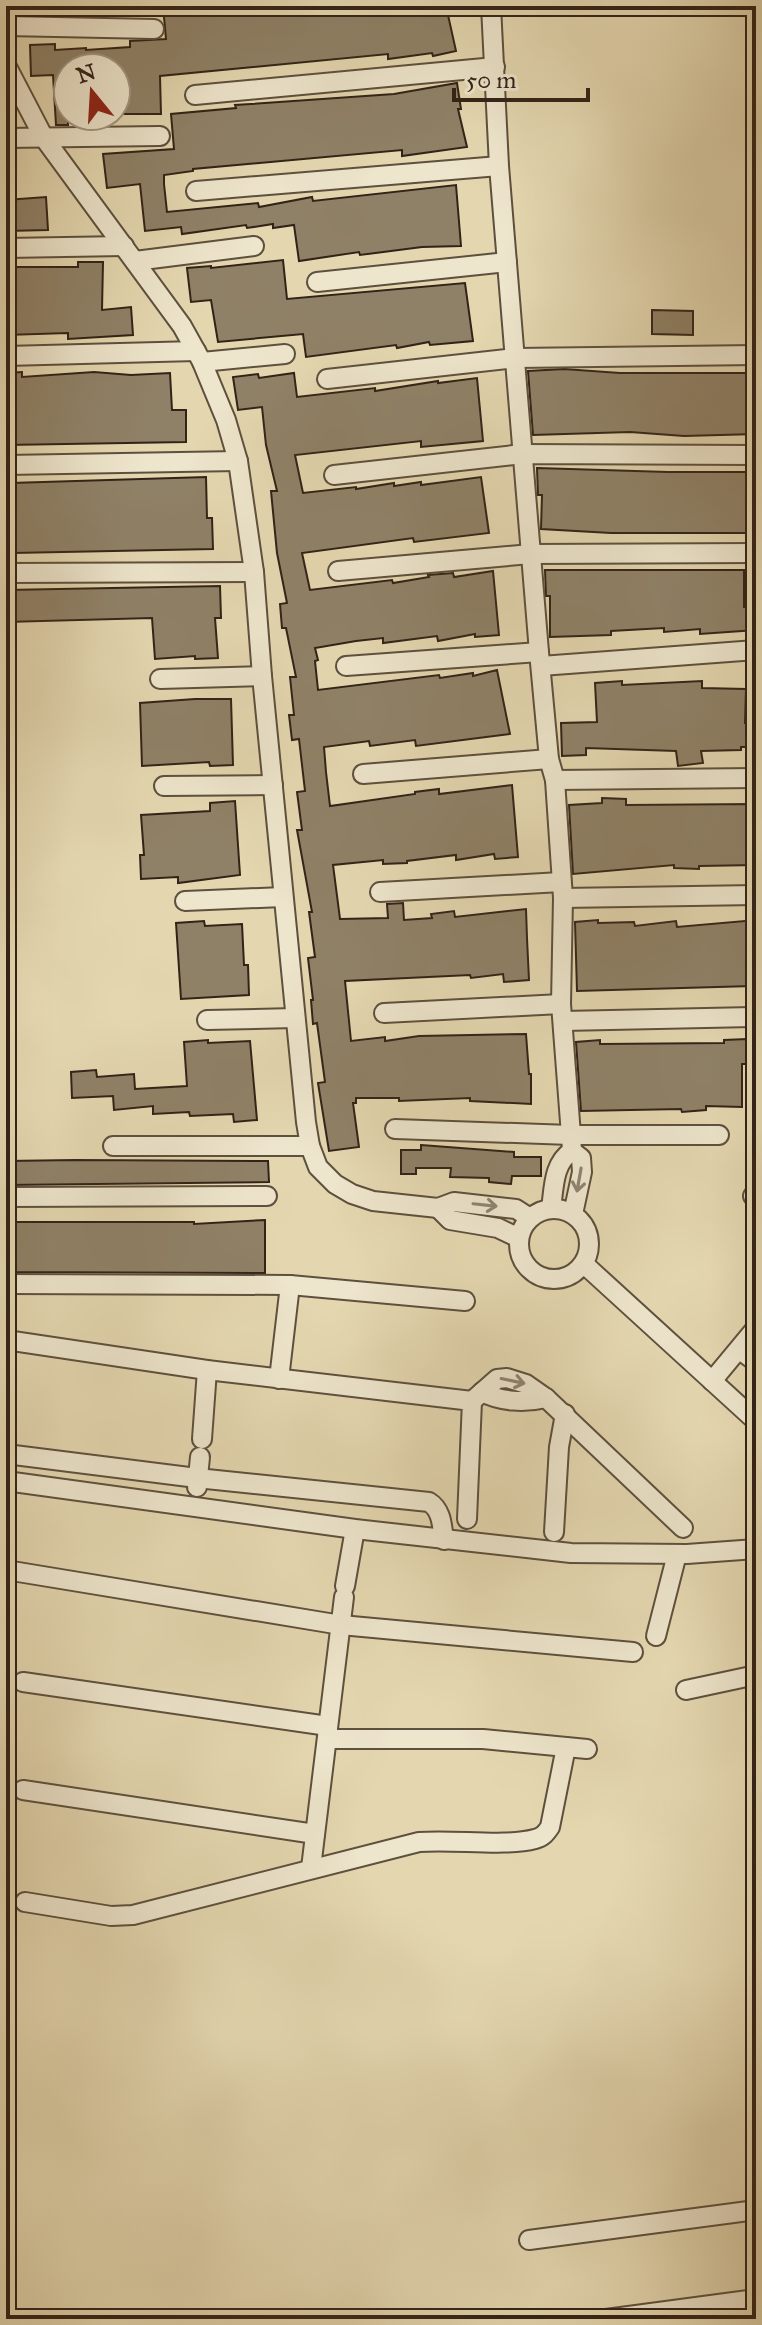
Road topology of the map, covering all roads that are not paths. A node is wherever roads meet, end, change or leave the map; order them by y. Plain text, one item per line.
1 (491, 6) edge
2 (6, 26) edge
3 (154, 29) dead end
4 (6, 65) edge
5 (495, 67) junction
6 (195, 95) dead end
7 (160, 136) dead end
8 (6, 138) edge
9 (44, 138) junction
10 (499, 166) junction
11 (196, 191) dead end
12 (124, 246) junction
13 (254, 246) dead end
14 (6, 248) edge
15 (135, 261) junction
16 (507, 262) junction
17 (317, 282) dead end
18 (285, 354) dead end
19 (756, 355) edge
20 (6, 356) edge
21 (199, 357) junction
22 (516, 358) junction
23 (327, 379) dead end
24 (523, 454) junction
25 (756, 455) edge
26 (238, 461) junction
27 (6, 465) edge
28 (334, 475) dead end
29 (756, 553) edge
30 (531, 554) junction
31 (338, 571) dead end
32 (254, 572) junction
33 (6, 573) edge
34 (756, 650) edge
35 (540, 659) junction
36 (346, 666) dead end
37 (262, 676) junction
38 (160, 679) dead end
39 (549, 759) junction
40 (363, 774) dead end
41 (756, 778) edge
42 (555, 780) junction
43 (273, 785) junction
44 (164, 786) dead end
45 (562, 890) junction
46 (380, 892) dead end
47 (756, 895) edge
48 (283, 897) junction
49 (185, 901) dead end
50 (384, 1013) dead end
51 (562, 1013) junction
52 (753, 1017) dead end
53 (295, 1018) junction
54 (207, 1020) dead end
55 (395, 1129) dead end
56 (719, 1135) dead end
57 (571, 1143) junction
58 (113, 1146) dead end
59 (310, 1146) junction
60 (267, 1196) dead end
61 (6, 1197) edge
62 (438, 1208) junction
63 (551, 1209) junction
64 (573, 1214) junction
65 (530, 1218) junction
66 (519, 1238) junction
67 (584, 1264) junction
68 (6, 1284) edge
69 (290, 1285) junction
70 (465, 1301) dead end
71 (756, 1328) edge
72 (6, 1340) edge
73 (740, 1350) junction
74 (756, 1362) edge
75 (207, 1370) junction
76 (279, 1379) junction
77 (712, 1381) junction
78 (477, 1397) junction
79 (565, 1414) junction
80 (756, 1421) edge
81 (6, 1454) edge
82 (197, 1478) junction
83 (6, 1481) edge
84 (195, 1506) junction
85 (467, 1519) dead end
86 (683, 1528) dead end
87 (554, 1532) dead end
88 (353, 1537) junction
89 (444, 1540) junction
90 (756, 1549) edge
91 (674, 1562) junction
92 (6, 1570) edge
93 (341, 1625) junction
94 (656, 1636) dead end
95 (633, 1652) dead end
96 (756, 1675) edge
97 (23, 1682) dead end
98 (686, 1690) dead end
99 (328, 1732) junction
100 (566, 1747) junction
101 (587, 1749) dead end
102 (23, 1790) dead end
103 (315, 1834) junction
104 (311, 1868) junction
105 (25, 1902) dead end
106 (756, 2210) edge
107 (529, 2240) dead end
108 (756, 2299) edge
109 (606, 2319) edge

1 - 5 street
2 - 3 street
4 - 9 street
5 - 6 street
5 - 10 street
7 - 9 street
8 - 9 street
9 - 12 street
10 - 11 street
10 - 16 street
12 - 14 street
12 - 15 street
13 - 15 street
15 - 21 street
16 - 17 street
16 - 22 street
18 - 21 street
19 - 22 street
20 - 21 street
21 - 26 street
22 - 23 street
22 - 24 street
24 - 25 street
24 - 28 street
24 - 30 street
26 - 27 street
26 - 32 street
29 - 30 street
30 - 31 street
30 - 35 street
32 - 33 street
32 - 37 street
34 - 35 street
35 - 36 street
35 - 39 street
37 - 38 street
37 - 43 street
39 - 40 street
39 - 42 street
41 - 42 street
42 - 45 street
43 - 44 street
43 - 48 street
45 - 46 street
45 - 47 street
45 - 51 street
48 - 49 street
48 - 53 street
50 - 51 street
51 - 52 street
51 - 57 street
53 - 54 street
53 - 59 street
55 - 57 street
56 - 57 street
57 - 63 street
57 -> 64 street
58 - 59 street
59 - 62 street
60 - 61 street
62 -> 65 street
62 - 66 street
63 - 64 street
63 - 65 street
64 - 67 street
65 - 66 street
66 - 67 street
67 - 77 street
68 - 69 street
69 - 70 street
69 - 76 street
71 - 73 street
72 - 75 street
73 - 74 street
73 - 77 street
75 - 76 street
75 - 82 street
76 - 78 street
77 - 80 street
78 - 79 street
78 - 85 street
79 - 86 street
79 - 87 street
81 - 82 street
82 - 84 street
82 - 89 street
83 - 84 street
84 - 88 street
88 - 89 street
88 - 93 street
89 - 91 street
90 - 91 street
91 - 94 street
92 - 93 street
93 - 95 street
93 - 99 street
96 - 98 street
97 - 99 street
99 - 100 street
99 - 103 street
100 - 101 street
100 - 104 street
102 - 103 street
103 - 104 street
104 - 105 street
106 - 107 street
108 - 109 street

